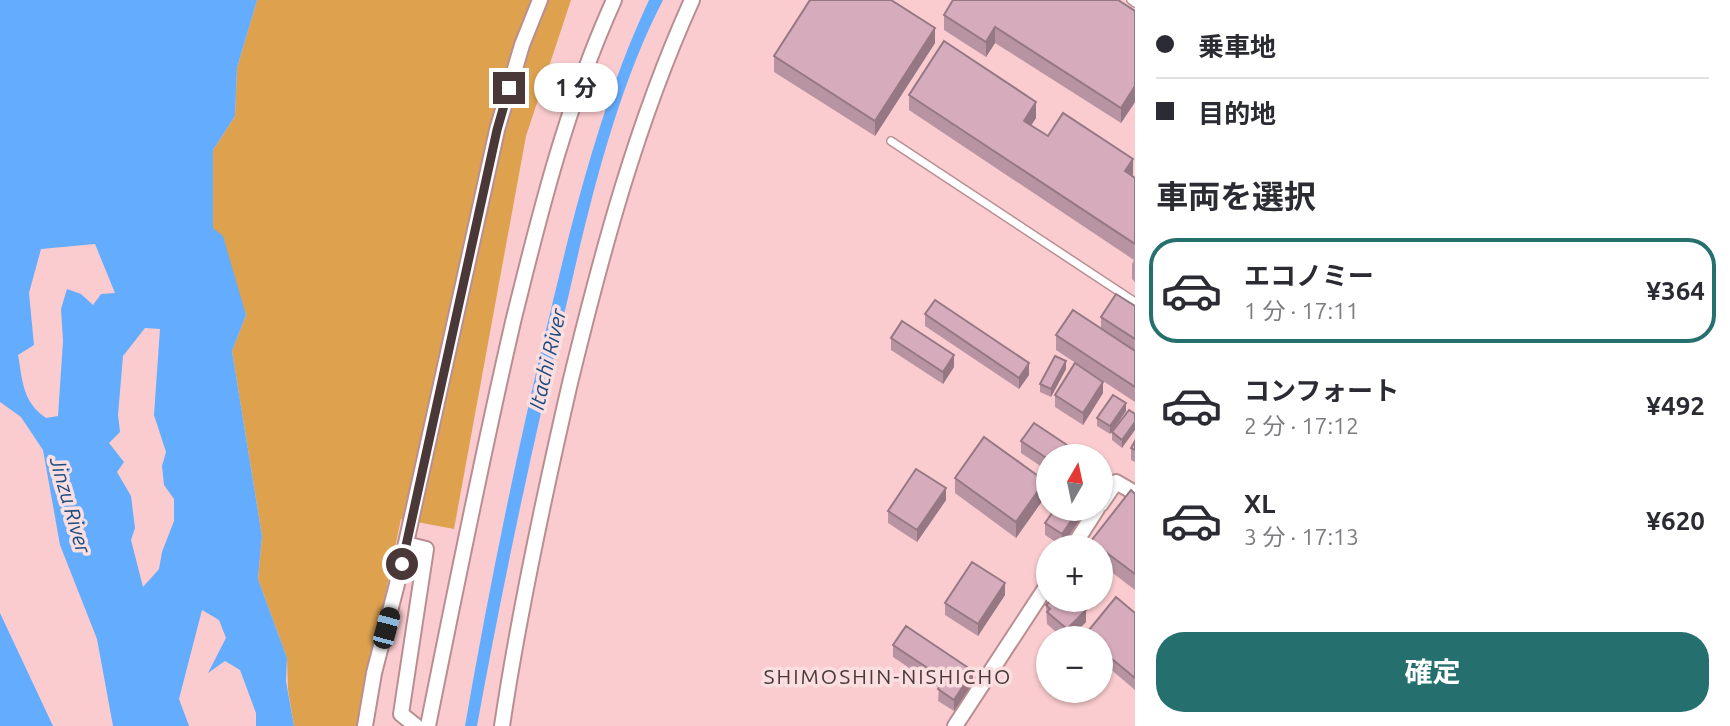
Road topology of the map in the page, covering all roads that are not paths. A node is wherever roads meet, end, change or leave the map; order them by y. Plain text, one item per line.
1 (540, 0) edge
2 (614, 0) edge
3 (692, 0) edge
4 (1130, 0) edge
5 (1135, 3) edge
6 (891, 141) dead end
7 (1135, 302) edge
8 (1113, 486) edge
9 (1135, 493) edge
10 (406, 544) junction
11 (1036, 602) edge
12 (365, 726) edge
13 (416, 726) edge
14 (428, 726) edge
15 (502, 726) edge
16 (955, 726) edge

1 - 10 street
2 - 14 street
3 - 15 street
4 - 5 lane
6 - 7 lane
8 - 9 street
10 - 12 street
10 - 13 street
11 - 16 street

